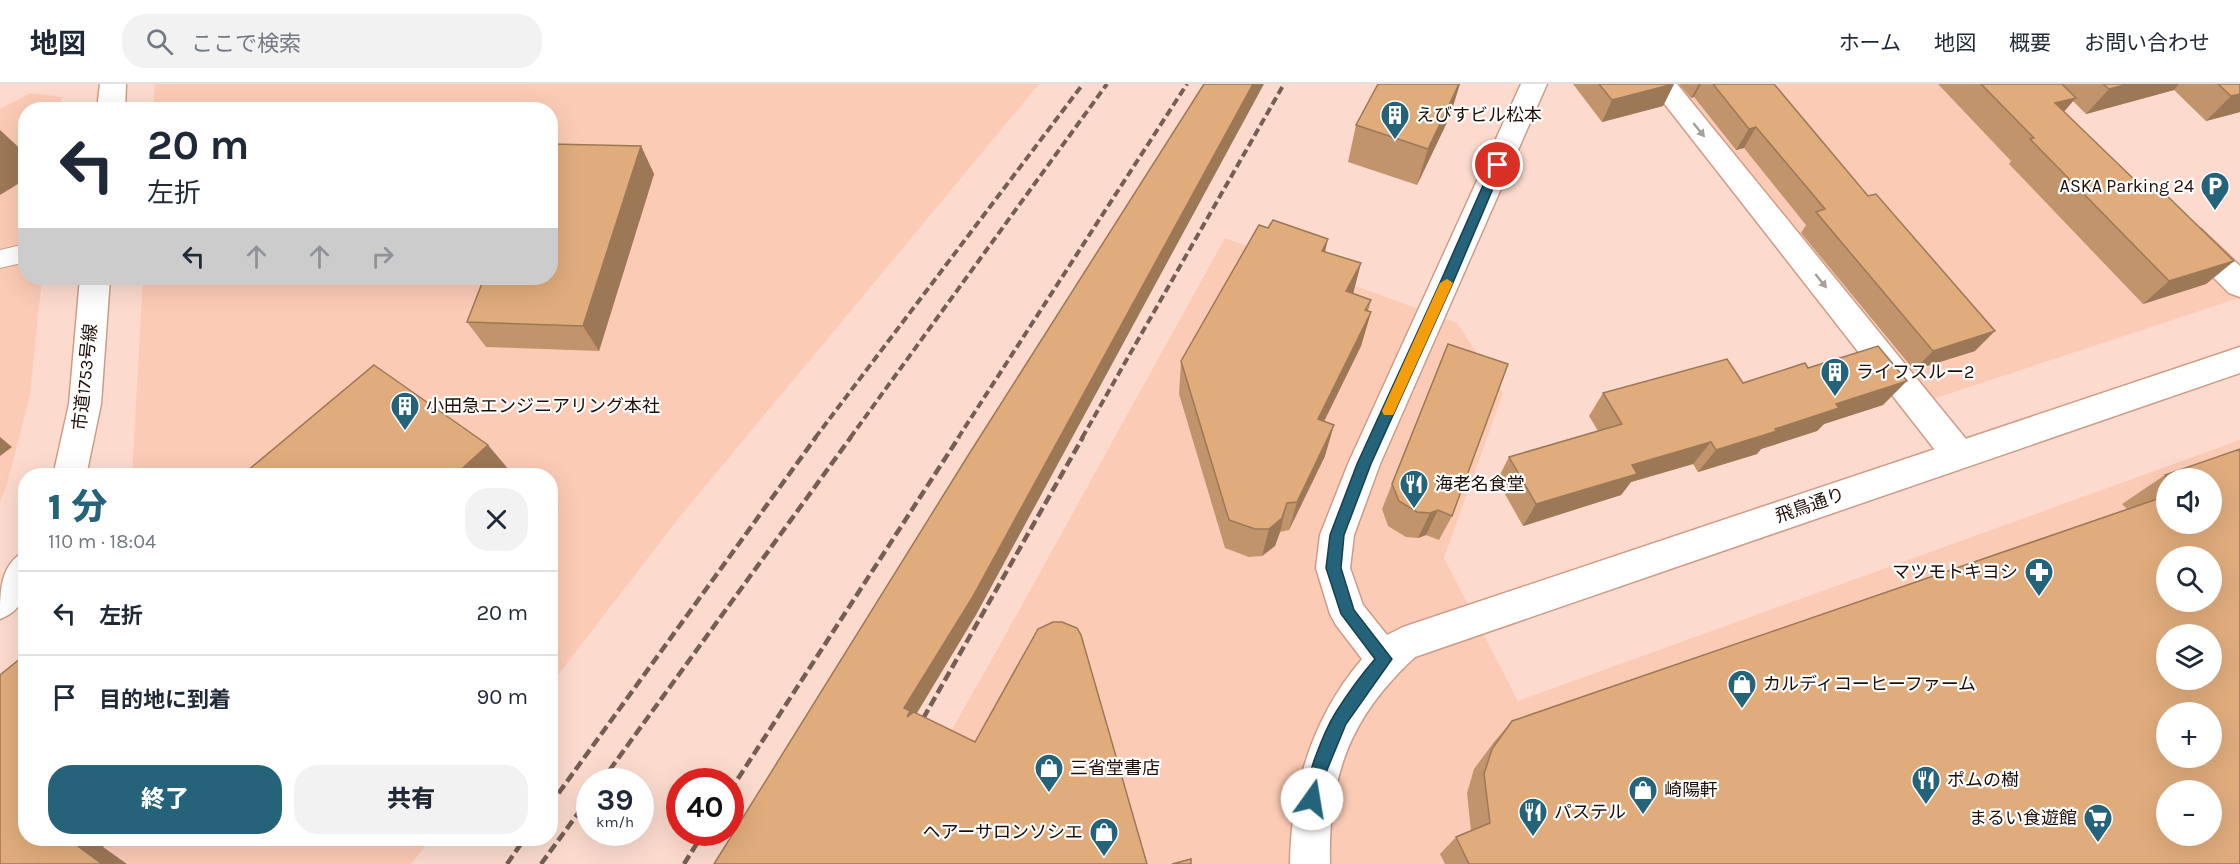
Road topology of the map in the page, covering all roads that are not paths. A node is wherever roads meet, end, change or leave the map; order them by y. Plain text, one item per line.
1 (113, 84) edge
2 (1534, 84) edge
3 (1662, 84) edge
4 (112, 102) edge
5 (2173, 219) edge
6 (18, 255) edge
7 (0, 259) edge
8 (18, 264) edge
9 (0, 268) edge
10 (94, 285) edge
11 (2240, 285) edge
12 (2240, 360) edge
13 (1958, 454) junction
14 (72, 468) edge
15 (18, 577) edge
16 (0, 603) edge
17 (1385, 659) junction
18 (1310, 864) edge

1 - 4 street
2 - 17 street
3 -> 13 street
5 - 11 street
6 - 7 lane
8 - 9 lane
10 - 14 street, 市道1753号線
12 - 13 street, 飛鳥通り
13 - 17 street, 飛鳥通り
15 - 16 street
17 - 18 street, 飛鳥通り

